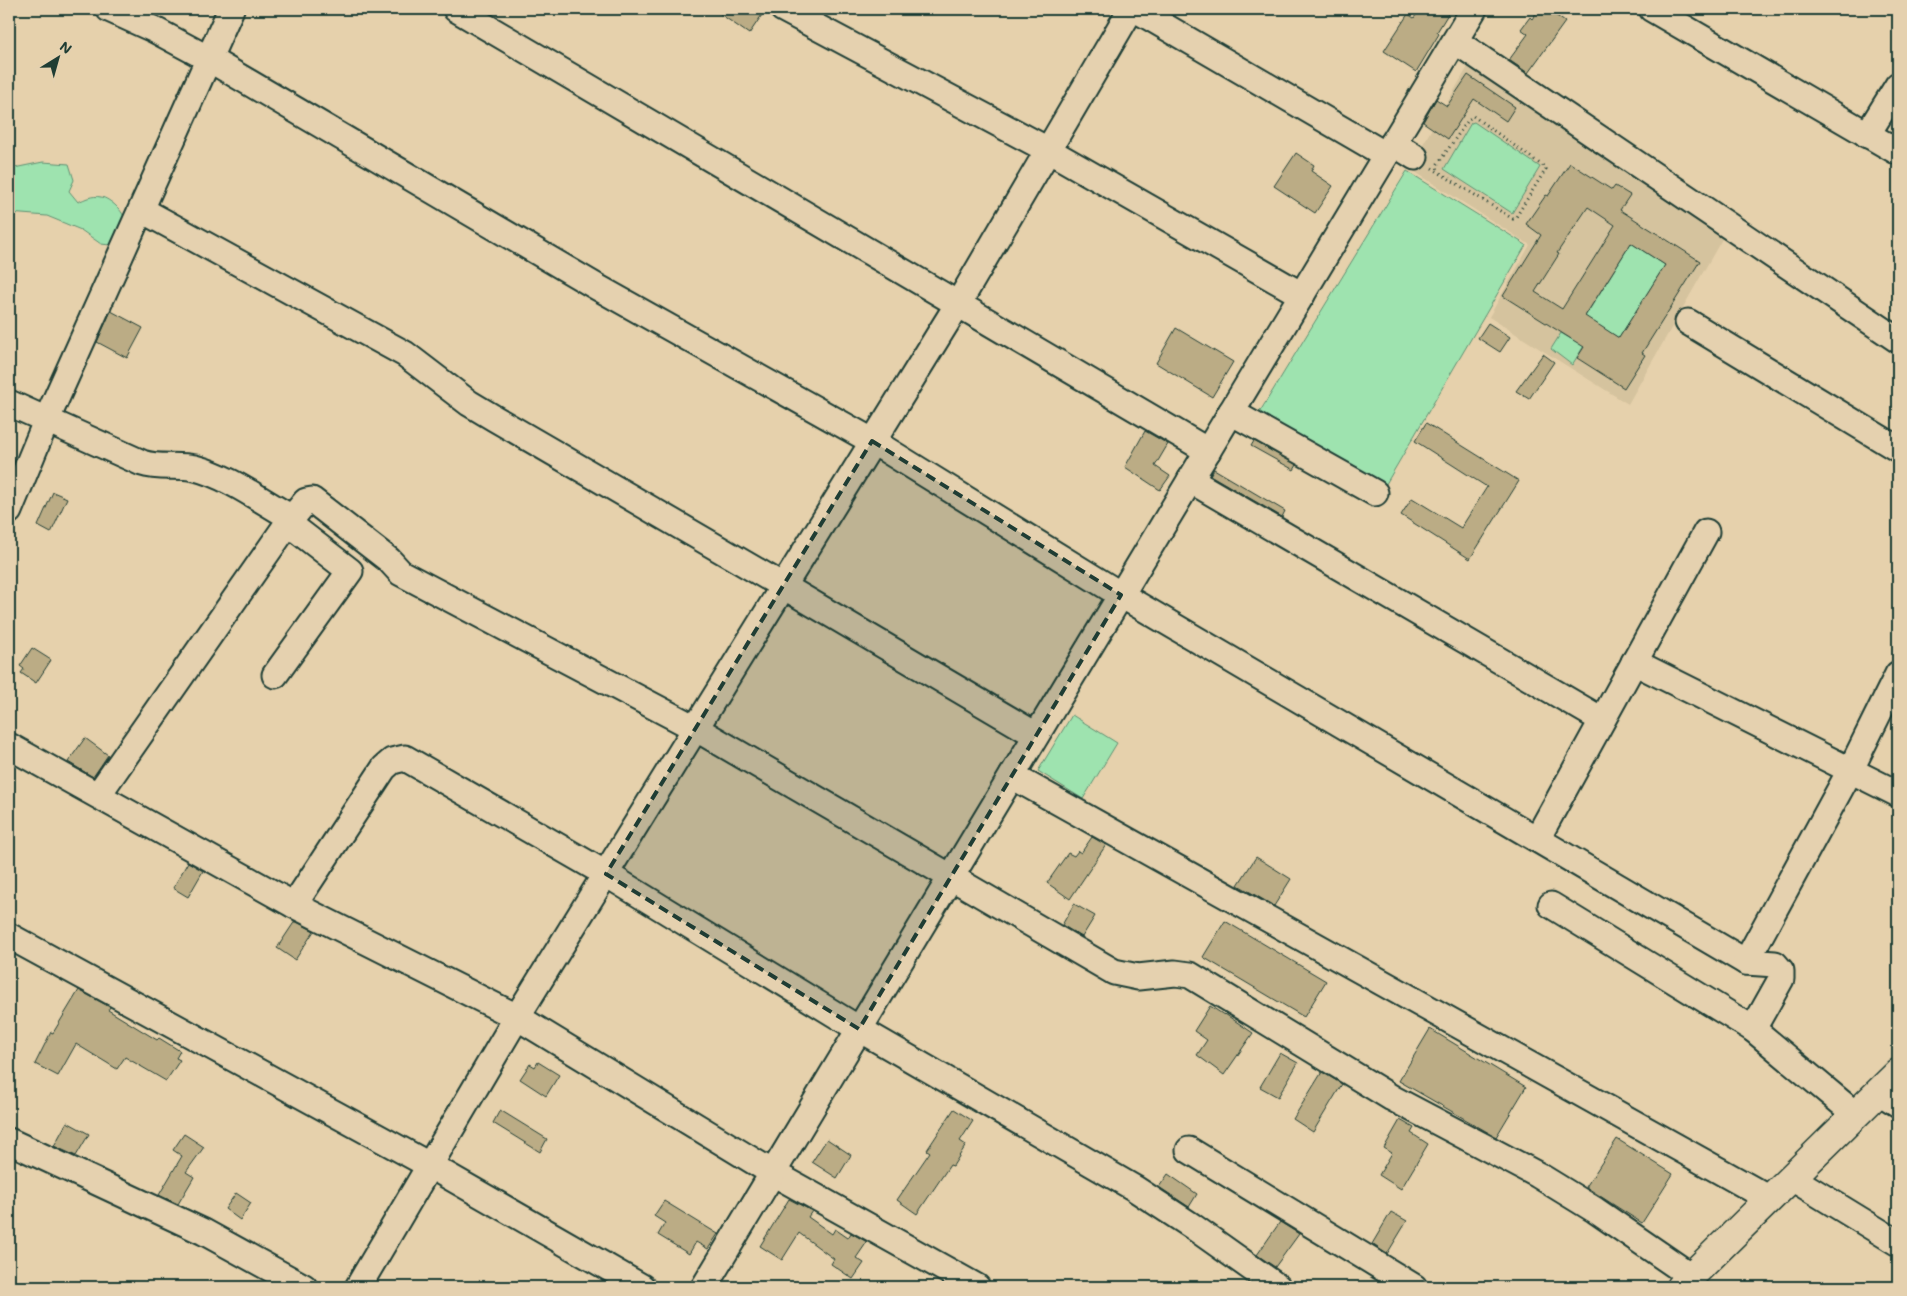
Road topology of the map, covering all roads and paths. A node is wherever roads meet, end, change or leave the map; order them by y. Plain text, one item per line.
1 (109, 9) edge
2 (231, 9) edge
3 (456, 9) edge
4 (783, 9) edge
5 (1131, 9) edge
6 (1135, 9) edge
7 (1474, 9) edge
8 (1652, 9) edge
9 (1455, 41) junction
10 (209, 59) junction
11 (1898, 85) edge
12 (1867, 135) junction
13 (1390, 149) junction
14 (1048, 150) junction
15 (1898, 152) edge
16 (1415, 157) dead end
17 (1438, 171) joint
18 (142, 210) junction
19 (1302, 295) junction
20 (958, 304) junction
21 (1688, 322) dead end
22 (1898, 340) edge
23 (9, 403) edge
24 (1232, 412) junction
25 (47, 419) junction
26 (872, 441) junction
27 (1898, 448) edge
28 (1208, 451) junction
29 (1190, 480) junction
30 (1375, 493) dead end
31 (9, 510) edge
32 (290, 521) junction
33 (1706, 532) dead end
34 (783, 586) junction
35 (1121, 595) junction
36 (1634, 662) junction
37 (1898, 674) edge
38 (274, 675) dead end
39 (1602, 720) junction
40 (695, 728) junction
41 (1036, 736) junction
42 (9, 746) edge
43 (1850, 769) junction
44 (1012, 776) junction
45 (1898, 794) edge
46 (98, 795) junction
47 (1537, 839) junction
48 (606, 874) junction
49 (951, 877) junction
50 (294, 905) junction
51 (1551, 905) dead end
52 (9, 936) edge
53 (1746, 962) junction
54 (516, 1017) junction
55 (859, 1028) junction
56 (1753, 1030) junction
57 (1898, 1073) edge
58 (1889, 1098) edge
59 (1856, 1115) junction
60 (9, 1141) edge
61 (1189, 1150) dead end
62 (429, 1164) junction
63 (773, 1173) junction
64 (1792, 1178) junction
65 (1770, 1199) junction
66 (1898, 1243) edge
67 (1685, 1282) edge
68 (304, 1287) edge
69 (358, 1287) edge
70 (642, 1287) edge
71 (704, 1287) edge
72 (977, 1287) edge
73 (1278, 1287) edge
74 (1414, 1287) edge

1 - 10 street
2 - 10 street
3 - 20 street
4 - 14 street
5 - 14 street
6 - 13 street
7 - 9 street
8 - 12 street
9 - 13 street
9 - 22 street
10 - 18 street
10 - 26 street
11 - 12 street
12 - 15 street
13 - 16 street
13 - 19 street
14 - 19 street
14 - 20 street
17 - 17 path
18 - 25 street
18 - 34 street
19 - 24 street
20 - 26 street
20 - 28 street
21 - 27 street
23 - 25 street
24 - 28 street
24 - 30 street
25 - 31 street
25 - 32 street
26 - 34 street
26 - 35 street
28 - 29 street
29 - 35 street
29 - 39 street
32 - 38 street
32 - 40 street
32 - 46 street
33 - 36 street
34 - 40 street
34 - 41 street
35 - 41 street
35 - 47 street
36 - 39 street
36 - 43 street
37 - 43 street
39 - 47 street
40 - 48 street
40 - 49 street
41 - 44 street
42 - 46 street
43 - 45 street
43 - 53 street
44 - 49 street
44 - 65 street
46 - 50 street
47 - 53 street
48 - 50 street
48 - 54 street
48 - 55 street
49 - 55 street
49 - 67 street
50 - 54 street
51 - 56 street
52 - 62 street
53 - 56 street
54 - 62 street
54 - 63 street
55 - 63 street
55 - 73 street
56 - 59 street
57 - 58 main road
58 - 59 main road
59 - 64 main road
60 - 68 street
61 - 74 street
62 - 69 street
62 - 70 street
63 - 71 street
63 - 72 street
64 - 65 main road
64 - 66 street
65 - 67 main road

